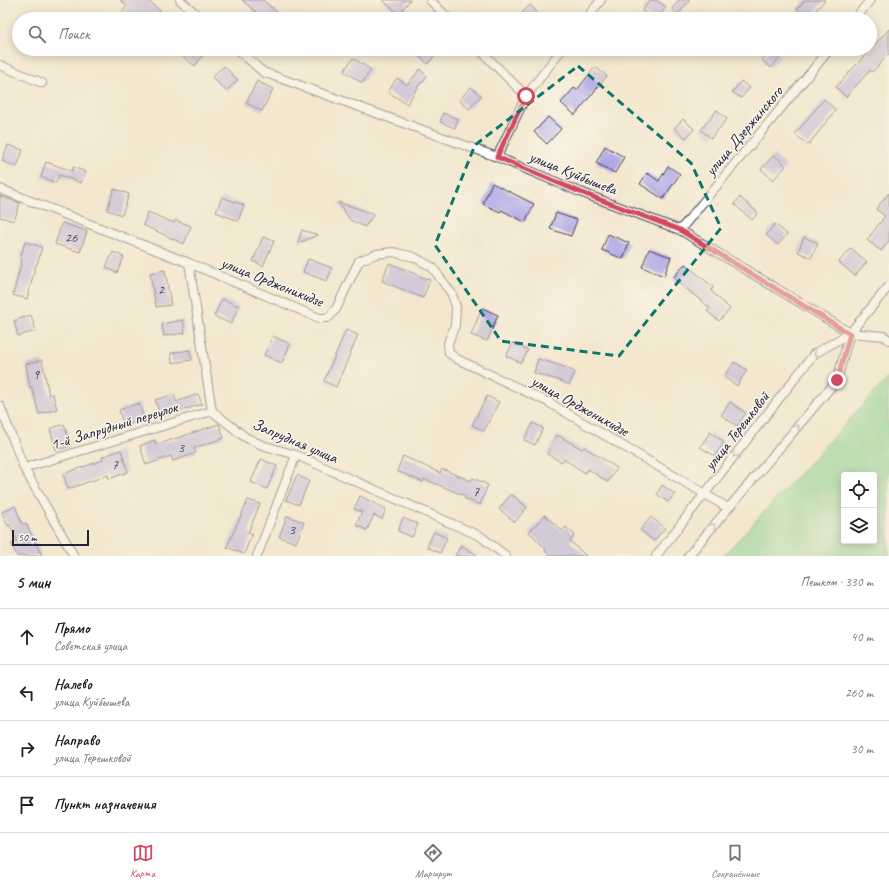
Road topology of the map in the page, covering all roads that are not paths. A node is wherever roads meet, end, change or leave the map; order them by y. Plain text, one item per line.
1 (180, 0) edge
2 (430, 0) edge
3 (601, 0) edge
4 (870, 0) edge
5 (194, 12) edge
6 (442, 12) edge
7 (592, 12) edge
8 (860, 12) edge
9 (245, 56) edge
10 (486, 56) edge
11 (557, 56) edge
12 (824, 56) edge
13 (0, 65) edge
14 (42, 83) dead end
15 (526, 96) junction
16 (497, 157) junction
17 (0, 189) edge
18 (680, 230) junction
19 (189, 263) junction
20 (889, 286) edge
21 (850, 334) junction
22 (889, 340) edge
23 (0, 406) edge
24 (212, 411) junction
25 (296, 456) junction
26 (24, 468) junction
27 (705, 494) junction
28 (728, 508) junction
29 (74, 556) edge
30 (257, 556) edge
31 (506, 556) edge
32 (656, 556) edge
33 (688, 556) edge

1 - 5 street
2 - 6 street
3 - 7 street
4 - 8 street
9 - 16 street, улица Куйбышева
10 - 15 street
11 - 15 street
12 - 18 street, улица Дзержинского
13 - 14 street
15 - 16 street
16 - 18 street, улица Куйбышева
17 - 19 street, улица Орджоникидзе
18 - 21 street, улица Куйбышева
19 - 24 street
19 - 27 street, улица Орджоникидзе
20 - 21 street, улица Терешковой
21 - 22 street, улица Куйбышева
21 -> 27 street, улица Терешковой
28 -> 21 street, улица Терешковой
23 - 26 street
24 - 25 street, Запрудная улица
24 - 26 street, 1-й Запрудный переулок
25 - 30 street
25 - 31 street, Запрудная улица
26 - 29 street
27 - 28 street, улица Орджоникидзе
27 - 32 street, улица Терешковой
33 -> 28 street, улица Терешковой

